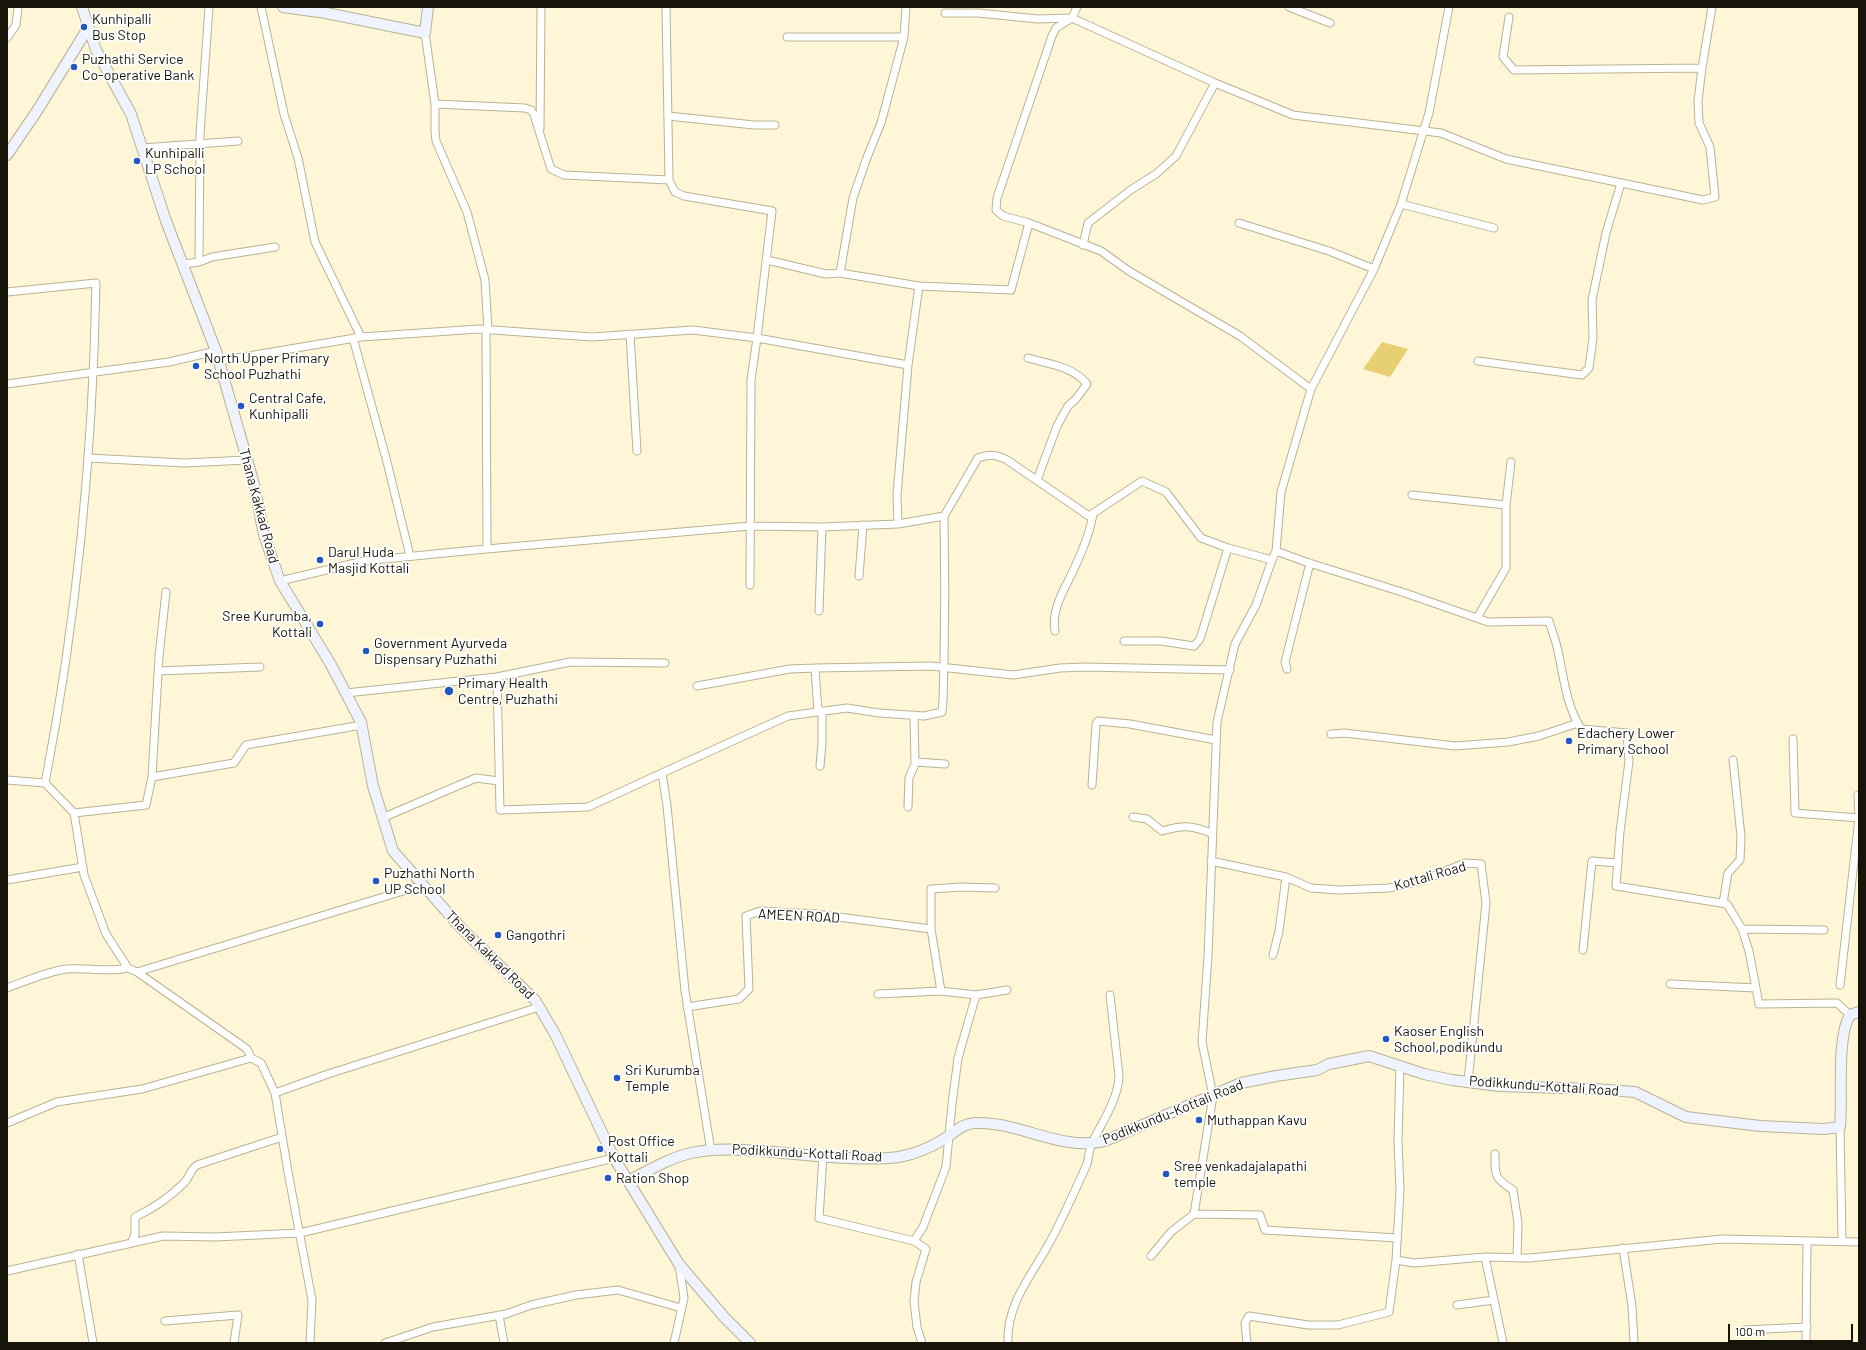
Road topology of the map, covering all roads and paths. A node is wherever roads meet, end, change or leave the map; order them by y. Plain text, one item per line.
1 (18, 7) edge
2 (82, 7) edge
3 (209, 7) edge
4 (262, 7) edge
5 (283, 7) edge
6 (428, 7) edge
7 (541, 7) edge
8 (666, 7) edge
9 (906, 7) edge
10 (1077, 7) edge
11 (1289, 7) edge
12 (1449, 7) edge
13 (1712, 7) edge
14 (327, 10) edge
15 (945, 13) dead end
16 (1509, 17) dead end
17 (1072, 18) junction
18 (1330, 23) dead end
19 (88, 28) junction
20 (425, 33) junction
21 (787, 37) dead end
22 (904, 37) junction
23 (7, 38) edge
24 (1702, 68) junction
25 (1215, 83) junction
26 (435, 104) junction
27 (668, 116) junction
28 (775, 125) dead end
29 (1423, 131) junction
30 (540, 135) junction
31 (238, 141) dead end
32 (200, 143) junction
33 (142, 148) junction
34 (7, 155) edge
35 (669, 180) junction
36 (1621, 183) junction
37 (1401, 204) junction
38 (1029, 223) junction
39 (1239, 223) dead end
40 (1494, 228) dead end
41 (1084, 244) junction
42 (274, 247) dead end
43 (767, 260) junction
44 (199, 262) junction
45 (184, 264) junction
46 (1374, 269) junction
47 (840, 273) junction
48 (920, 286) junction
49 (7, 292) edge
50 (487, 330) junction
51 (630, 334) junction
52 (361, 337) junction
53 (353, 338) junction
54 (757, 338) junction
55 (218, 356) junction
56 (1028, 358) dead end
57 (1478, 361) dead end
58 (908, 365) junction
59 (94, 373) junction
60 (7, 384) edge
61 (1311, 389) junction
62 (637, 451) dead end
63 (88, 458) junction
64 (248, 460) junction
65 (1511, 462) dead end
66 (1037, 480) junction
67 (1412, 495) dead end
68 (1506, 505) junction
69 (1093, 513) junction
70 (944, 516) junction
71 (898, 524) junction
72 (863, 525) junction
73 (750, 526) junction
74 (822, 527) junction
75 (487, 548) junction
76 (1228, 548) junction
77 (1276, 551) junction
78 (410, 556) junction
79 (1272, 560) junction
80 (1310, 563) junction
81 (859, 576) dead end
82 (280, 581) junction
83 (750, 585) dead end
84 (166, 592) dead end
85 (819, 611) dead end
86 (1477, 618) junction
87 (1055, 631) dead end
88 (1124, 641) dead end
89 (665, 663) dead end
90 (260, 667) dead end
91 (815, 668) junction
92 (944, 668) junction
93 (1287, 669) dead end
94 (1230, 670) junction
95 (158, 671) junction
96 (497, 676) junction
97 (697, 686) dead end
98 (346, 693) junction
99 (820, 712) junction
100 (914, 715) junction
101 (1578, 723) junction
102 (362, 725) junction
103 (1331, 734) dead end
104 (1793, 739) dead end
105 (1216, 740) junction
106 (1734, 760) dead end
107 (915, 762) junction
108 (945, 764) dead end
109 (820, 766) dead end
110 (662, 773) junction
111 (152, 777) junction
112 (7, 780) edge
113 (499, 781) junction
114 (45, 783) junction
115 (1092, 785) dead end
116 (1858, 794) edge
117 (908, 807) dead end
118 (74, 813) junction
119 (1133, 817) dead end
120 (382, 818) junction
121 (1859, 818) edge
122 (1211, 833) junction
123 (1856, 860) edge
124 (1212, 861) junction
125 (1618, 863) junction
126 (83, 867) junction
127 (1286, 877) junction
128 (7, 880) edge
129 (423, 885) junction
130 (995, 888) dead end
131 (1723, 903) junction
132 (931, 929) junction
133 (1742, 929) junction
134 (1824, 930) dead end
135 (1583, 950) dead end
136 (1273, 955) dead end
137 (128, 968) junction
138 (137, 972) junction
139 (1670, 984) dead end
140 (1840, 985) dead end
141 (7, 988) edge
142 (1756, 988) junction
143 (1007, 990) dead end
144 (941, 991) junction
145 (878, 994) dead end
146 (976, 995) junction
147 (1110, 995) dead end
148 (539, 1007) junction
149 (687, 1007) junction
150 (1854, 1013) edge
151 (251, 1058) junction
152 (1400, 1066) junction
153 (1468, 1082) junction
154 (275, 1093) junction
155 (1213, 1096) junction
156 (7, 1123) edge
157 (1840, 1127) junction
158 (950, 1135) junction
159 (282, 1137) junction
160 (1091, 1145) junction
161 (711, 1151) junction
162 (1495, 1154) dead end
163 (823, 1156) junction
164 (614, 1158) junction
165 (628, 1180) junction
166 (1194, 1214) junction
167 (300, 1233) junction
168 (1397, 1238) junction
169 (914, 1241) junction
170 (1807, 1241) junction
171 (1842, 1241) junction
172 (1859, 1242) edge
173 (131, 1243) junction
174 (1623, 1248) junction
175 (78, 1254) junction
176 (1151, 1256) dead end
177 (1484, 1257) junction
178 (1517, 1258) junction
179 (1396, 1260) junction
180 (679, 1264) junction
181 (7, 1271) edge
182 (1494, 1300) junction
183 (1457, 1305) dead end
184 (681, 1308) junction
185 (499, 1315) junction
186 (164, 1322) dead end
187 (1806, 1327) junction
188 (1744, 1330) dead end
189 (93, 1343) edge
190 (234, 1343) edge
191 (310, 1343) edge
192 (385, 1343) edge
193 (504, 1343) edge
194 (674, 1343) edge
195 (750, 1343) edge
196 (922, 1343) edge
197 (1008, 1343) edge
198 (1247, 1343) edge
199 (1504, 1343) edge
200 (1634, 1343) edge
201 (1806, 1343) edge

1 - 23 street
2 - 19 main road, Thana Kakkad Road
3 - 32 street
4 - 52 street
5 - 14 main road
6 - 20 main road
7 - 30 street
8 - 27 street
9 - 22 street
10 - 17 street
11 - 18 street
12 - 29 street
13 - 24 street
14 - 20 main road
15 - 17 street
16 - 24 street
17 - 25 street
17 - 38 street
19 - 33 main road, Thana Kakkad Road
19 - 34 main road
20 - 26 street
21 - 22 street
22 - 47 street
24 - 36 street
25 - 29 street
25 - 41 street
26 - 30 street
26 - 50 street
27 - 28 street
27 - 35 street
29 - 36 street
29 - 37 street
30 - 35 street
31 - 32 street
32 - 33 street
32 - 44 street
33 - 45 main road, Thana Kakkad Road
35 - 43 street
36 - 57 street
37 - 40 street
37 - 46 street
38 - 41 street
38 - 48 street
39 - 46 street
41 - 61 street
42 - 44 street
43 - 47 street
43 - 54 street
44 - 45 street
45 - 55 main road, Thana Kakkad Road
46 - 61 street
47 - 48 street
48 - 58 street
49 - 59 street
50 - 51 street
50 - 52 street
50 - 75 street
51 - 54 street
51 - 62 street
52 - 53 street
53 - 55 street
53 - 78 street
54 - 58 street
54 - 73 street
55 - 59 street
55 - 64 main road, Thana Kakkad Road
56 - 66 street
58 - 71 street
59 - 60 street
59 - 63 street
61 - 77 street
63 - 64 street
63 - 114 street
64 - 82 main road, Thana Kakkad Road
65 - 68 street
66 - 69 street
66 - 70 street
67 - 68 street
68 - 86 street
69 - 76 street
69 - 87 street
70 - 71 street
70 - 92 street
71 - 72 street
72 - 74 street
72 - 81 street
73 - 74 street
73 - 75 street
73 - 83 street
74 - 85 street
75 - 78 street
76 - 79 street
76 - 88 street
77 - 79 street
77 - 80 street
78 - 82 street
79 - 94 street
80 - 86 street
80 - 93 street
82 - 98 main road, Thana Kakkad Road
84 - 95 street
86 - 101 street
89 - 96 street
90 - 95 street
91 - 92 street
91 - 97 street
91 - 99 street
92 - 94 street
92 - 100 street
94 - 105 street
95 - 111 street
96 - 98 street
96 - 113 street
98 - 102 main road, Thana Kakkad Road
99 - 100 street
99 - 109 street
99 - 110 street
100 - 107 street
101 - 103 street
101 - 125 street
102 - 111 street
102 - 120 main road, Thana Kakkad Road
104 - 121 street
105 - 115 street
105 - 122 street
106 - 131 street
107 - 108 street
107 - 117 street
110 - 113 street
110 - 149 street
111 - 118 street
112 - 114 street
113 - 120 street
114 - 118 street
116 - 121 street
118 - 126 street
119 - 122 street
120 - 129 main road, Thana Kakkad Road
121 - 123 street
122 - 124 street
123 - 140 street
124 - 127 street, Kottali Road
124 - 155 street
125 - 131 street
125 - 135 street
126 - 128 street
126 - 137 street
127 - 136 street
127 - 153 street, Kottali Road
129 - 138 street
129 - 148 main road, Thana Kakkad Road
130 - 132 street
131 - 133 street
132 - 144 street
132 - 149 street, AMEEN ROAD
133 - 134 street
133 - 142 street
137 - 138 street
137 - 141 street
138 - 151 street
139 - 142 street
142 - 150 street
143 - 146 street
144 - 145 street
144 - 146 street
146 - 158 street
147 - 160 street
148 - 154 street
148 - 164 main road, Thana Kakkad Road
149 - 161 street
150 - 157 main road
151 - 154 street
151 - 156 street
152 - 153 main road, Podikkundu-Kottali Road
152 - 155 main road, Podikkundu-Kottali Road
152 - 168 street
153 - 157 main road, Podikkundu-Kottali Road
154 - 159 street
155 - 160 main road, Podikkundu-Kottali Road
155 - 166 street
157 - 171 street
158 - 160 main road, Podikkundu-Kottali Road
158 - 163 main road, Podikkundu-Kottali Road
158 - 169 street
159 - 167 street
159 - 173 street
160 - 197 street
161 - 163 main road, Podikkundu-Kottali Road
161 - 165 main road, Podikkundu-Kottali Road
162 - 178 street
163 - 169 street
164 - 165 main road, Thana Kakkad Road
164 - 167 street
165 - 180 main road, Thana Kakkad Road
166 - 168 street
166 - 176 street
167 - 173 street
167 - 191 street
168 - 179 street
169 - 196 street
170 - 171 street
170 - 174 street
170 - 187 street
171 - 172 street
173 - 175 street
174 - 178 street
174 - 200 street
175 - 181 street
175 - 189 street
177 - 178 street
177 - 179 street
177 - 182 street
179 - 198 street
180 - 184 street
180 - 195 main road, Thana Kakkad Road
182 - 183 street
182 - 199 street
184 - 185 street
184 - 194 street
185 - 192 street
185 - 193 street
186 - 190 street
187 - 188 street
187 - 201 street

